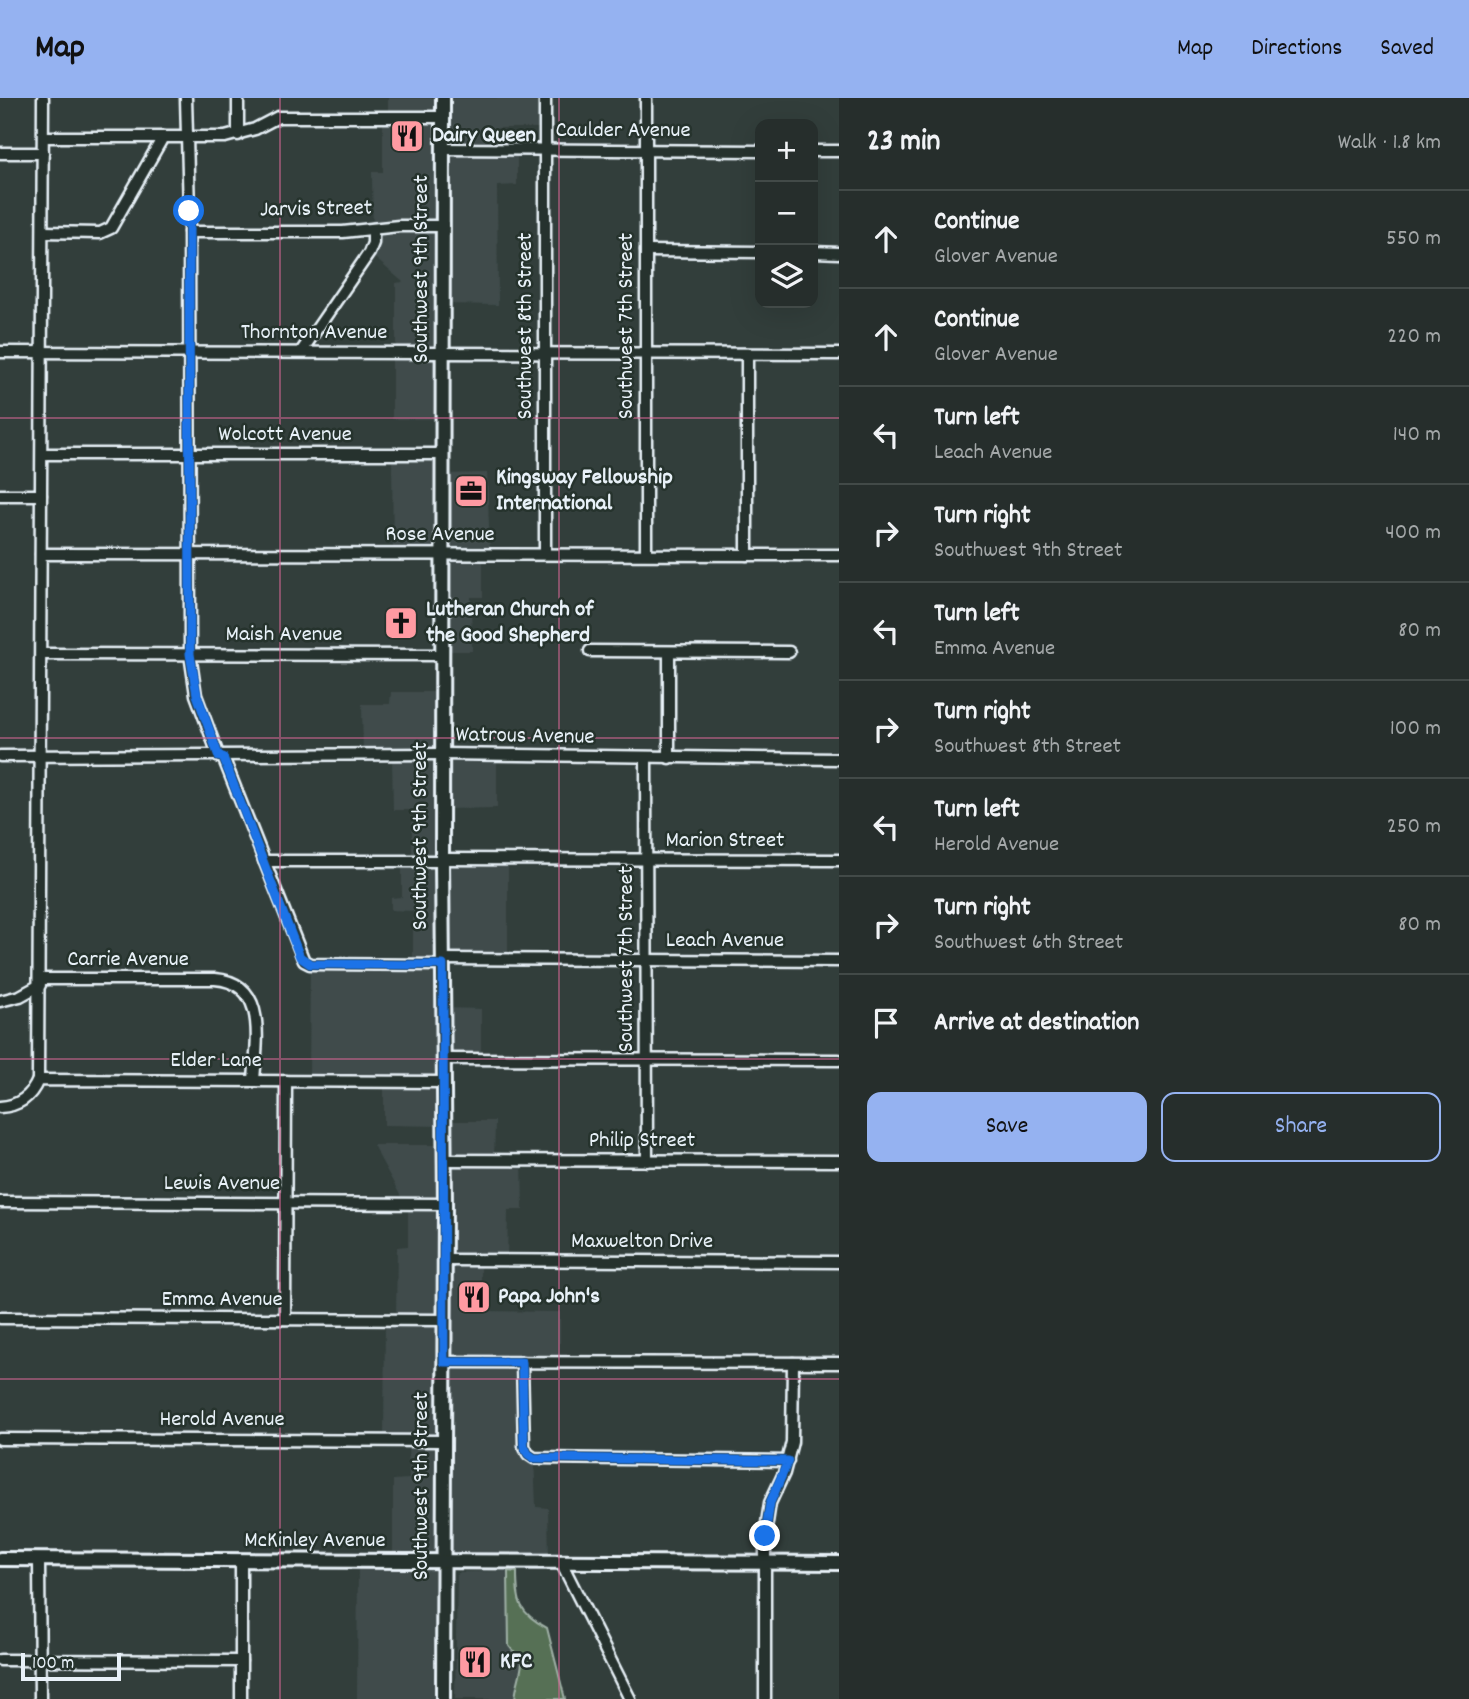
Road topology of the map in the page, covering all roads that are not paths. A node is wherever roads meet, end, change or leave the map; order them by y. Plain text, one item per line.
1 (43, 98) edge
2 (186, 98) edge
3 (238, 98) edge
4 (443, 98) edge
5 (545, 98) edge
6 (646, 98) edge
7 (443, 117) junction
8 (238, 135) junction
9 (43, 137) junction
10 (163, 137) junction
11 (186, 137) junction
12 (443, 149) junction
13 (546, 150) junction
14 (647, 150) junction
15 (755, 151) edge
16 (818, 151) edge
17 (839, 151) edge
18 (0, 153) edge
19 (43, 153) junction
20 (443, 226) junction
21 (373, 229) junction
22 (43, 232) junction
23 (189, 232) junction
24 (646, 251) junction
25 (755, 252) edge
26 (818, 252) edge
27 (839, 253) edge
28 (0, 352) edge
29 (42, 352) junction
30 (301, 352) junction
31 (444, 352) junction
32 (545, 352) junction
33 (190, 353) junction
34 (646, 353) junction
35 (747, 354) junction
36 (839, 354) edge
37 (42, 454) junction
38 (191, 454) junction
39 (443, 454) junction
40 (0, 495) edge
41 (41, 495) junction
42 (41, 554) junction
43 (191, 554) junction
44 (443, 554) junction
45 (545, 554) junction
46 (646, 554) junction
47 (747, 555) junction
48 (839, 555) edge
49 (590, 651) dead end
50 (669, 652) junction
51 (789, 652) dead end
52 (41, 654) junction
53 (190, 654) junction
54 (443, 655) junction
55 (442, 754) junction
56 (0, 756) edge
57 (40, 756) junction
58 (221, 757) junction
59 (646, 758) junction
60 (669, 758) junction
61 (839, 759) edge
62 (646, 859) junction
63 (442, 860) junction
64 (839, 860) edge
65 (264, 861) junction
66 (647, 960) junction
67 (839, 961) edge
68 (443, 962) junction
69 (40, 982) junction
70 (0, 1001) edge
71 (444, 1059) junction
72 (647, 1060) junction
73 (839, 1060) edge
74 (38, 1080) junction
75 (254, 1081) junction
76 (286, 1081) junction
77 (444, 1082) junction
78 (0, 1107) edge
79 (444, 1160) junction
80 (647, 1161) junction
81 (839, 1161) edge
82 (0, 1202) edge
83 (286, 1204) junction
84 (445, 1204) junction
85 (444, 1260) junction
86 (839, 1262) edge
87 (0, 1318) edge
88 (285, 1319) junction
89 (444, 1320) junction
90 (444, 1362) junction
91 (522, 1362) junction
92 (793, 1363) junction
93 (839, 1363) edge
94 (0, 1438) edge
95 (443, 1441) junction
96 (788, 1461) junction
97 (0, 1559) edge
98 (39, 1559) junction
99 (241, 1561) junction
100 (443, 1562) junction
101 (561, 1562) junction
102 (765, 1563) junction
103 (839, 1563) edge
104 (0, 1660) edge
105 (40, 1660) junction
106 (241, 1661) junction
107 (40, 1699) edge
108 (241, 1699) edge
109 (443, 1699) edge
110 (630, 1699) edge
111 (765, 1699) edge

1 - 9 street
2 - 11 street
3 - 8 street
4 - 7 main road, Southwest 9th Street
5 - 13 street, Southwest 8th Street
6 - 14 street, Southwest 7th Street
7 - 8 street
7 - 12 main road, Southwest 9th Street
8 - 11 street
9 - 10 street
9 - 19 street
10 - 11 street
10 - 22 street
11 - 23 street
12 - 13 street, Caulder Avenue
12 - 20 main road, Southwest 9th Street
13 - 14 street, Caulder Avenue
13 - 32 street, Southwest 8th Street
14 - 15 street, Caulder Avenue
14 - 24 street, Southwest 7th Street
16 - 17 street
18 - 19 street
19 - 22 street
20 - 21 street, Jarvis Street
20 - 31 main road, Southwest 9th Street
21 - 23 street, Jarvis Street
21 - 30 street
22 - 29 street
23 - 33 street
24 - 25 street
24 - 34 street, Southwest 7th Street
26 - 27 street
28 - 29 street, Thornton Avenue
29 - 33 street, Thornton Avenue
29 - 37 street
30 - 31 street, Thornton Avenue
30 - 33 street, Thornton Avenue
31 - 32 street, Thornton Avenue
31 - 39 main road, Southwest 9th Street
32 - 34 street, Thornton Avenue
32 - 45 street, Southwest 8th Street
33 - 38 street
34 - 35 street, Thornton Avenue
34 - 46 street, Southwest 7th Street
35 - 36 street, Thornton Avenue
35 - 47 street
37 - 38 street, Wolcott Avenue
37 - 41 street
38 - 39 street, Wolcott Avenue
38 - 43 street
39 - 44 main road, Southwest 9th Street
40 - 41 street
41 - 42 street
42 - 43 street, Rose Avenue
42 - 52 street
43 - 44 street, Rose Avenue
43 - 53 street
44 - 45 street, Rose Avenue
44 - 54 main road, Southwest 9th Street
45 - 46 street, Rose Avenue
46 - 47 street, Rose Avenue
47 - 48 street, Rose Avenue
49 - 50 street
50 - 51 street
50 - 60 street
52 - 53 street, Maish Avenue
52 - 57 street
53 - 54 street, Maish Avenue
53 - 58 street
54 - 55 main road, Southwest 9th Street
55 - 58 street, Watrous Avenue
55 - 59 street, Watrous Avenue
55 - 63 main road, Southwest 9th Street
56 - 57 street, Watrous Avenue
57 - 58 street, Watrous Avenue
57 - 69 street
58 - 65 street
59 - 60 street, Watrous Avenue
59 - 62 street, Southwest 7th Street
60 - 61 street, Watrous Avenue
62 - 63 street, Marion Street
62 - 64 street, Marion Street
62 - 66 street, Southwest 7th Street
63 - 65 street, Marion Street
63 - 68 main road, Southwest 9th Street
65 - 68 street, Leach Avenue
66 - 67 street, Leach Avenue
66 - 68 street, Leach Avenue
66 - 72 street, Southwest 7th Street
68 - 71 main road, Southwest 9th Street
69 - 70 street, Carrie Avenue
69 - 74 street
69 - 75 street, Carrie Avenue
71 - 72 street
71 - 77 main road, Southwest 9th Street
72 - 73 street
72 - 80 street, Southwest 7th Street
74 - 75 street, Elder Lane
74 - 78 street
75 - 76 street, Elder Lane
76 - 77 street, Elder Lane
76 - 83 street
77 - 79 main road, Southwest 9th Street
79 - 80 street, Philip Street
79 - 84 main road, Southwest 9th Street
80 - 81 street, Philip Street
82 - 83 street, Lewis Avenue
83 - 84 street, Lewis Avenue
83 - 88 street
84 - 85 main road, Southwest 9th Street
85 - 86 street, Maxwelton Drive
85 - 89 main road, Southwest 9th Street
87 - 88 street, Emma Avenue
88 - 89 street, Emma Avenue
89 - 90 main road, Southwest 9th Street
90 - 91 street
90 - 95 main road, Southwest 9th Street
91 - 92 street
91 - 96 street
92 - 93 street
92 - 96 street
94 - 95 street, Herold Avenue
95 - 100 main road, Southwest 9th Street
96 - 102 street
97 - 98 main road, McKinley Avenue
98 - 99 main road, McKinley Avenue
98 - 105 street
99 - 100 main road, McKinley Avenue
99 - 106 street
100 - 101 main road, McKinley Avenue
100 - 109 main road, Southwest 9th Street
101 - 102 main road, McKinley Avenue
101 - 110 street
102 - 103 main road, McKinley Avenue
102 - 111 street
104 - 105 street
105 - 106 street
105 - 107 street
106 - 108 street

